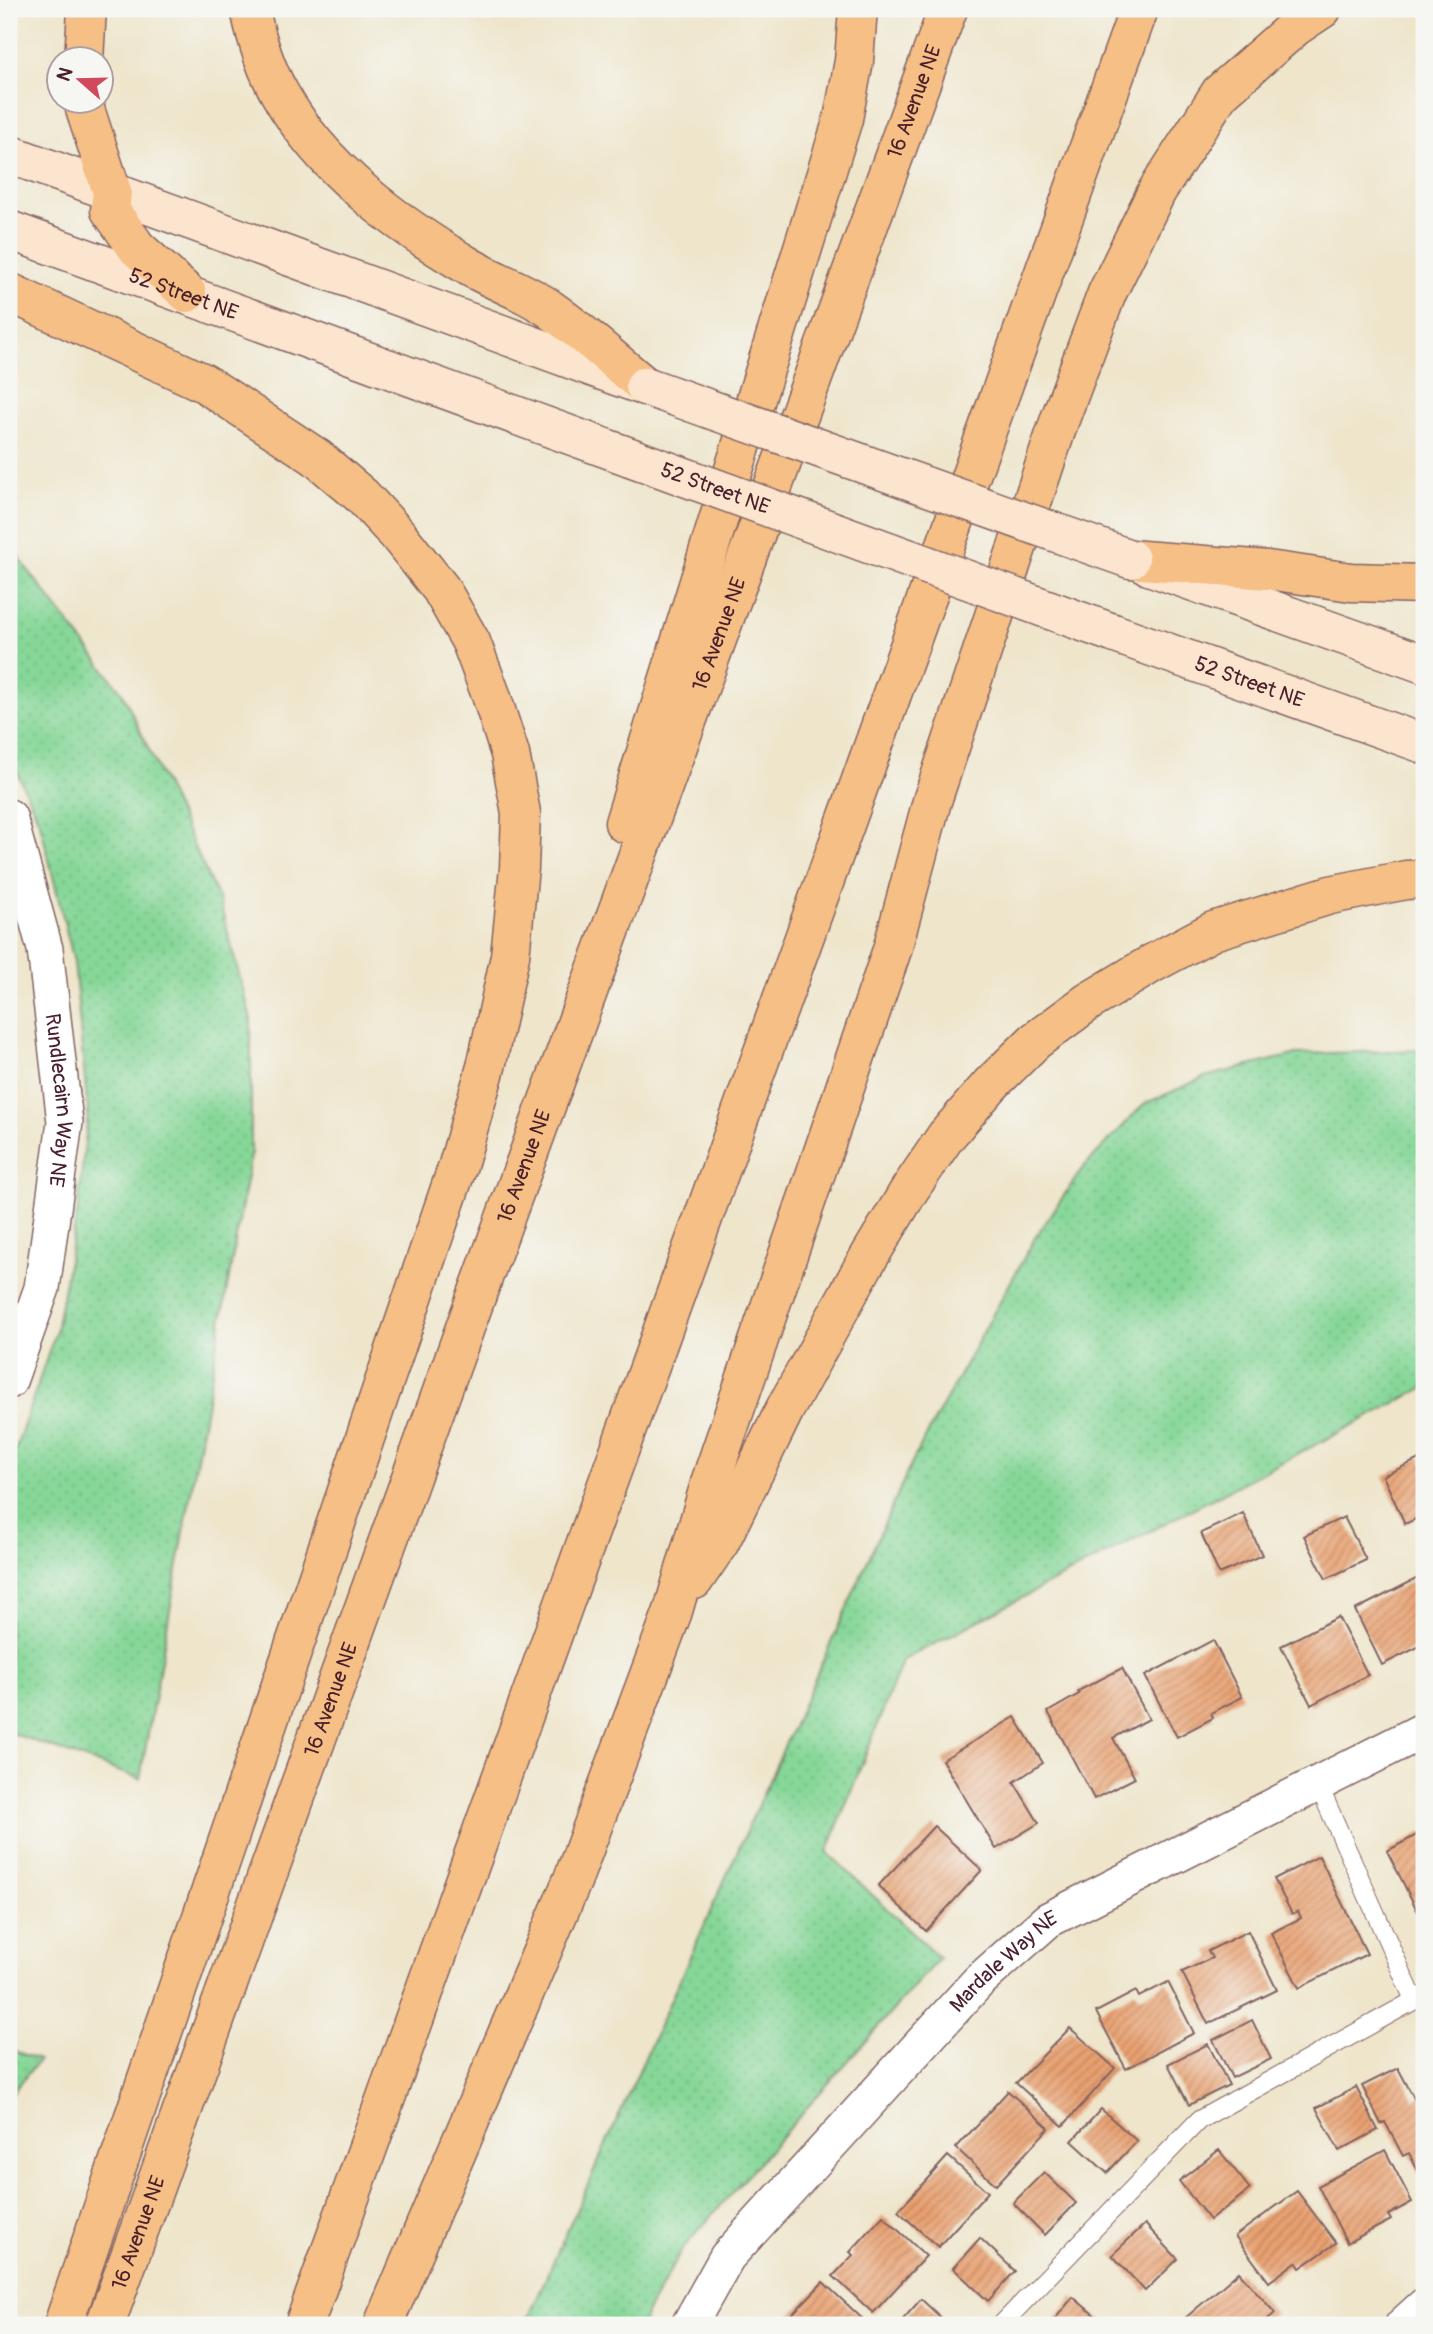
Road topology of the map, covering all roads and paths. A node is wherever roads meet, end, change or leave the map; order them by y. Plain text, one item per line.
1 (88, 9) edge
2 (250, 9) edge
3 (858, 9) edge
4 (948, 9) edge
5 (1139, 9) edge
6 (1322, 9) edge
7 (84, 46) edge
8 (87, 116) edge
9 (9, 154) edge
10 (112, 192) junction
11 (9, 230) edge
12 (9, 292) edge
13 (187, 293) junction
14 (645, 386) junction
15 (1130, 559) junction
16 (1424, 584) edge
17 (1424, 664) edge
18 (1424, 744) edge
19 (9, 817) edge
20 (1424, 879) edge
21 (479, 1289) junction
22 (9, 1381) edge
23 (673, 1611) junction
24 (1424, 1730) edge
25 (1318, 1784) junction
26 (1419, 1997) edge
27 (1424, 2306) edge
28 (63, 2325) edge
29 (105, 2325) edge
30 (304, 2325) edge
31 (383, 2325) edge
32 (689, 2325) edge
33 (1001, 2325) edge
34 (1403, 2325) edge

1 - 7 highway
2 - 14 highway
3 - 21 highway
4 - 21 highway, 16 Avenue NE
5 - 30 highway
6 - 23 highway
8 - 10 highway
9 - 10 main road
10 - 13 highway
10 - 14 main road
11 - 13 main road, 52 Street NE
12 - 28 highway
13 - 18 main road, 52 Street NE, bridge
14 - 15 main road, bridge
15 - 16 highway
15 - 17 main road
19 - 22 street, Rundlecairn Way NE
20 - 23 highway
21 - 29 highway, 16 Avenue NE
23 - 31 highway
24 - 25 street, Mardale Way NE
25 - 26 lane
25 - 32 street, Mardale Way NE
26 - 33 lane
27 - 34 street

